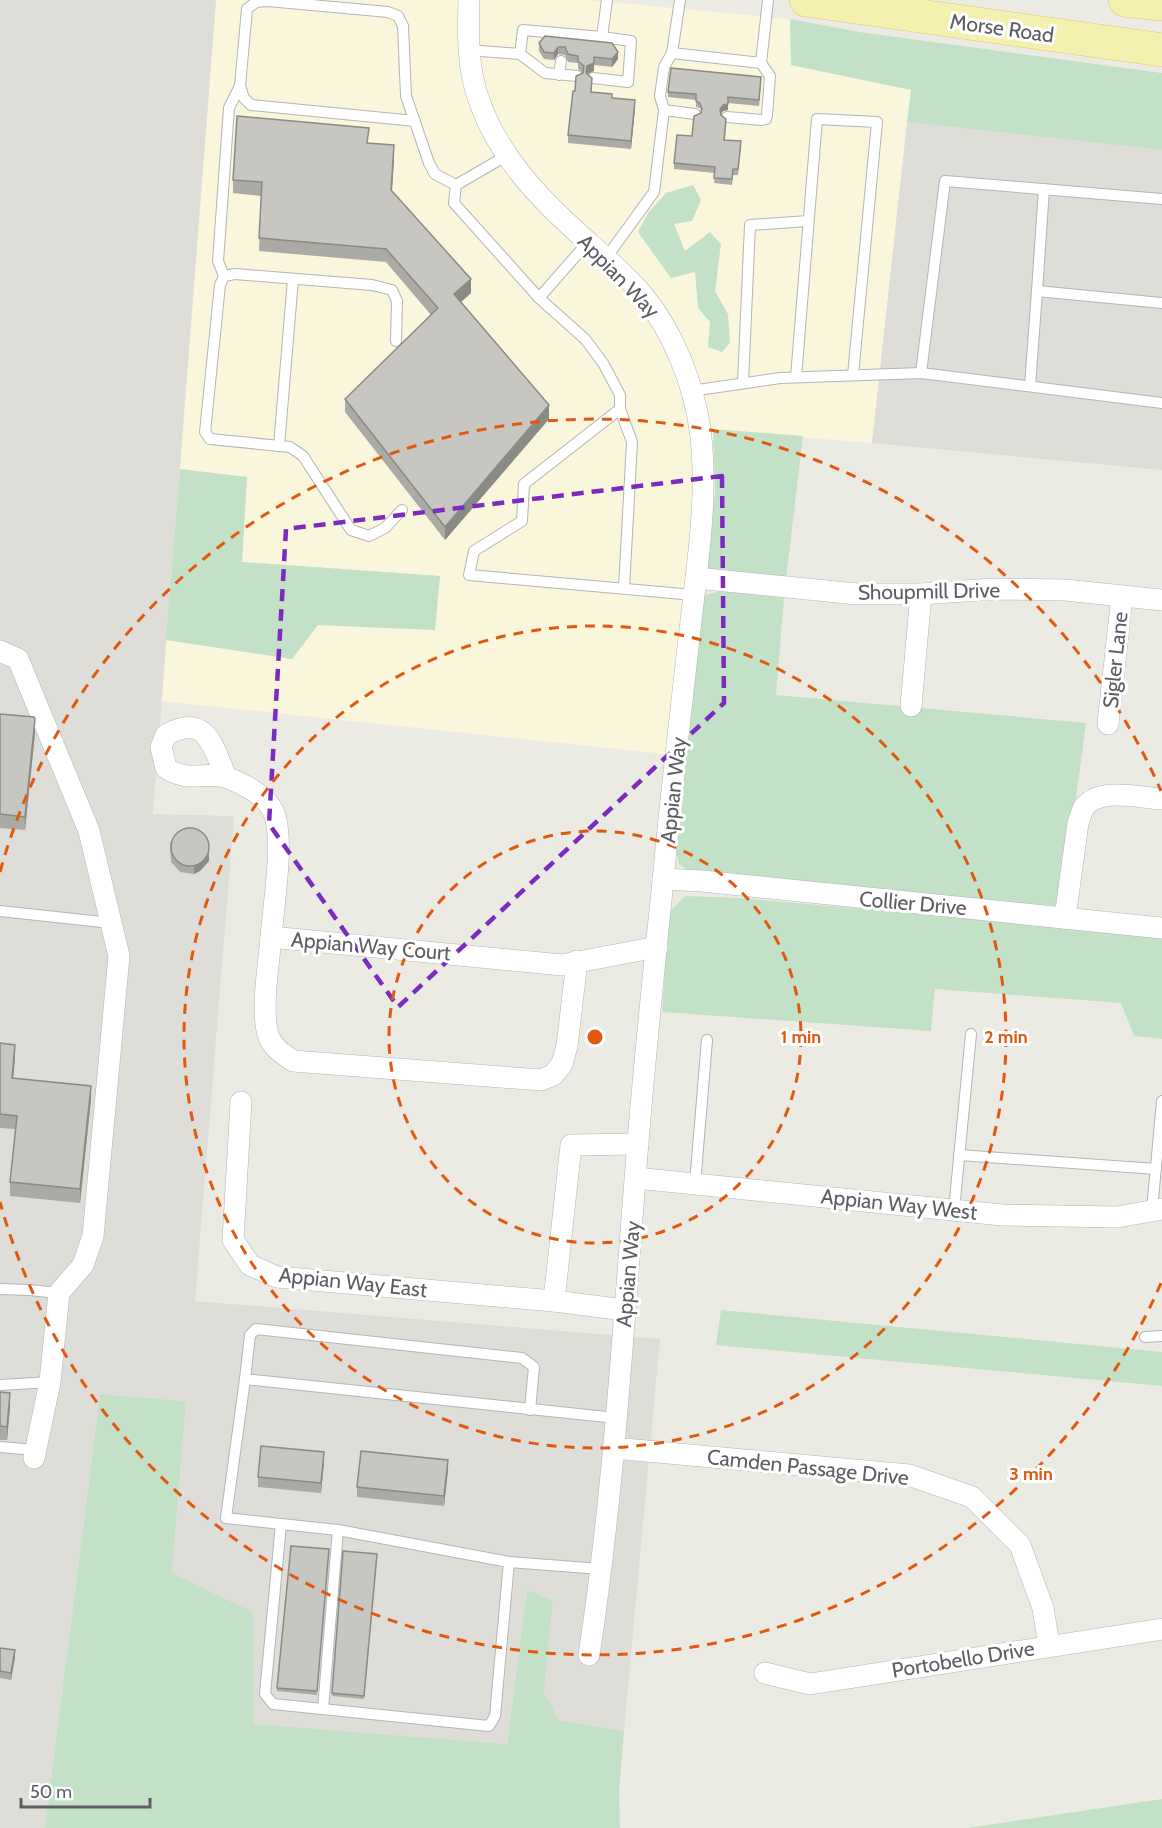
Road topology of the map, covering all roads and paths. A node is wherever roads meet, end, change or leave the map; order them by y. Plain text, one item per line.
1 (469, 0) edge
2 (607, 0) edge
3 (680, 0) edge
4 (768, 0) edge
5 (806, 0) edge
6 (1125, 0) edge
7 (1162, 4) edge
8 (597, 37) junction
9 (591, 48) edge
10 (468, 50) junction
11 (1162, 50) edge
12 (672, 53) junction
13 (520, 54) junction
14 (561, 61) dead end
15 (761, 63) junction
16 (559, 75) junction
17 (577, 76) edge
18 (593, 78) edge
19 (240, 86) junction
20 (664, 110) junction
21 (695, 114) edge
22 (727, 117) edge
23 (414, 122) junction
24 (506, 156) junction
25 (456, 185) junction
26 (1044, 189) junction
27 (1162, 199) edge
28 (808, 222) junction
29 (588, 242) junction
30 (606, 258) junction
31 (224, 276) junction
32 (293, 279) junction
33 (1037, 291) junction
34 (539, 298) junction
35 (1162, 303) edge
36 (396, 340) dead end
37 (921, 373) junction
38 (853, 375) junction
39 (795, 377) junction
40 (744, 383) junction
41 (1030, 386) junction
42 (691, 391) junction
43 (1162, 403) edge
44 (620, 409) junction
45 (279, 446) junction
46 (402, 510) dead end
47 (695, 586) junction
48 (624, 588) junction
49 (921, 594) junction
50 (1122, 596) junction
51 (1162, 600) edge
52 (0, 651) edge
53 (911, 706) dead end
54 (1108, 724) dead end
55 (226, 777) dead end
56 (1162, 799) edge
57 (663, 879) junction
58 (0, 911) edge
59 (1065, 918) junction
60 (111, 923) junction
61 (1162, 928) edge
62 (271, 937) junction
63 (657, 947) junction
64 (577, 961) junction
65 (971, 1034) dead end
66 (706, 1040) dead end
67 (1162, 1101) edge
68 (241, 1102) dead end
69 (638, 1144) junction
70 (959, 1155) junction
71 (1156, 1169) junction
72 (636, 1178) junction
73 (695, 1184) junction
74 (954, 1210) junction
75 (1157, 1210) edge
76 (0, 1289) edge
77 (58, 1293) junction
78 (554, 1301) junction
79 (625, 1310) junction
80 (1162, 1336) edge
81 (1145, 1337) dead end
82 (245, 1379) junction
83 (50, 1382) junction
84 (0, 1385) edge
85 (530, 1410) junction
86 (616, 1418) junction
87 (0, 1447) edge
88 (614, 1448) junction
89 (35, 1454) joint
90 (281, 1524) junction
91 (338, 1530) junction
92 (509, 1562) junction
93 (601, 1569) junction
94 (1162, 1629) edge
95 (1049, 1645) junction
96 (589, 1655) dead end
97 (765, 1673) dead end
98 (323, 1709) junction

1 - 10 street, Appian Way
2 - 8 lane
3 - 12 lane
4 - 15 lane
5 - 11 main road, Morse Road
6 - 7 main road
8 - 9 lane
8 - 13 lane
8 - 18 lane
10 - 13 lane
10 - 24 street, Appian Way
12 - 15 lane
12 - 20 lane
13 - 16 lane
14 - 16 lane
15 - 22 lane
16 - 17 lane
19 - 23 lane
19 - 23 lane
19 - 31 lane
20 - 21 lane
20 - 30 lane
23 - 25 lane
24 - 25 lane
24 - 29 street, Appian Way
25 - 34 lane
26 - 27 lane
26 - 33 lane
26 - 37 lane
28 - 38 lane
28 - 39 lane
28 - 40 lane
29 - 30 street, Appian Way
29 - 34 lane
30 - 42 street, Appian Way
31 - 32 lane
31 - 45 lane
32 - 36 lane
32 - 45 lane
33 - 35 lane
33 - 41 lane
34 - 44 lane
37 - 38 lane
37 - 41 lane
38 - 39 lane
39 - 40 lane
40 - 42 lane
41 - 43 lane
42 - 47 street, Appian Way
44 - 48 lane
44 - 48 lane
45 - 46 lane
47 - 48 lane
47 - 49 street, Shoupmill Drive
47 - 57 street, Appian Way
49 - 50 street, Shoupmill Drive
49 - 53 street
50 - 51 street, Shoupmill Drive
50 - 54 street, Sigler Lane
52 - 60 street
55 - 62 street, Appian Way Court
56 - 59 street
57 - 59 street, Collier Drive
57 - 63 street, Appian Way
58 - 60 lane
59 - 61 street, Collier Drive
60 - 77 street
62 - 64 street, Appian Way Court
62 - 64 street
63 - 64 street, Appian Way Court
63 - 69 street, Appian Way
65 - 70 lane
66 - 73 lane
67 - 71 lane
68 - 78 street, Appian Way East
69 - 72 street, Appian Way
69 - 78 street
70 - 71 lane
70 - 74 lane
71 - 75 lane
72 - 73 street, Appian Way West
72 - 79 street, Appian Way
73 - 74 street, Appian Way West
74 - 75 street, Appian Way West
76 - 77 lane
77 - 83 street
78 - 79 street, Appian Way East
79 - 86 street, Appian Way
80 - 81 lane
82 - 85 lane
82 - 85 lane
82 - 90 lane
83 - 84 lane
83 - 89 street
85 - 86 lane
86 - 88 street, Appian Way
87 - 89 lane
88 - 93 street, Appian Way
88 - 95 street, Camden Passage Drive
90 - 91 lane
90 - 98 lane
91 - 92 lane
91 - 98 lane
92 - 93 lane
92 - 98 lane
93 - 96 street, Appian Way
94 - 95 street, Portobello Drive
95 - 97 street, Portobello Drive

